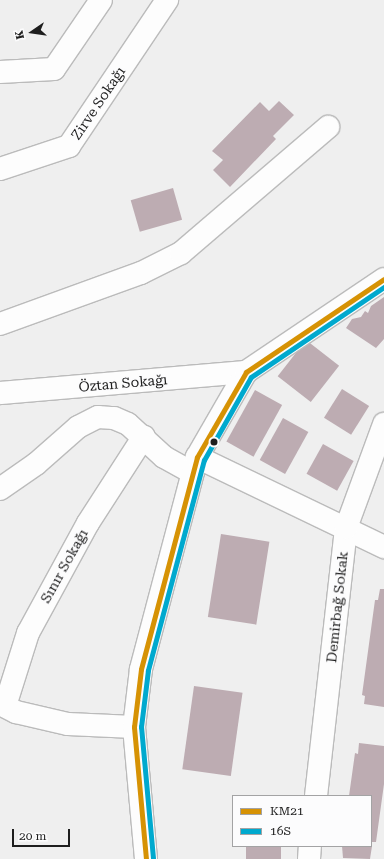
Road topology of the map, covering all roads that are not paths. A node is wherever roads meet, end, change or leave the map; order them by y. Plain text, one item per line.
1 (101, 0) edge
2 (167, 0) edge
3 (0, 72) edge
4 (328, 127) dead end
5 (0, 169) edge
6 (384, 279) edge
7 (0, 324) edge
8 (246, 372) junction
9 (0, 393) edge
10 (384, 424) edge
11 (144, 436) junction
12 (195, 465) junction
13 (0, 488) edge
14 (346, 528) junction
15 (384, 547) edge
16 (2, 705) edge
17 (134, 727) junction
18 (316, 795) edge
19 (310, 847) edge
20 (146, 859) edge
21 (309, 859) edge

1 - 3 street
2 - 5 street, Zirve Sokağı
4 - 7 street
6 - 8 street
8 - 9 street, Öztan Sokağı
8 - 12 street
10 - 14 street, Demirbağ Sokak
11 - 12 street
11 - 13 street
11 - 16 street, Sınır Sokağı
12 - 14 street
12 - 17 street
14 - 15 street
14 - 18 street, Demirbağ Sokak
16 - 17 street
17 - 20 street
19 - 21 street

